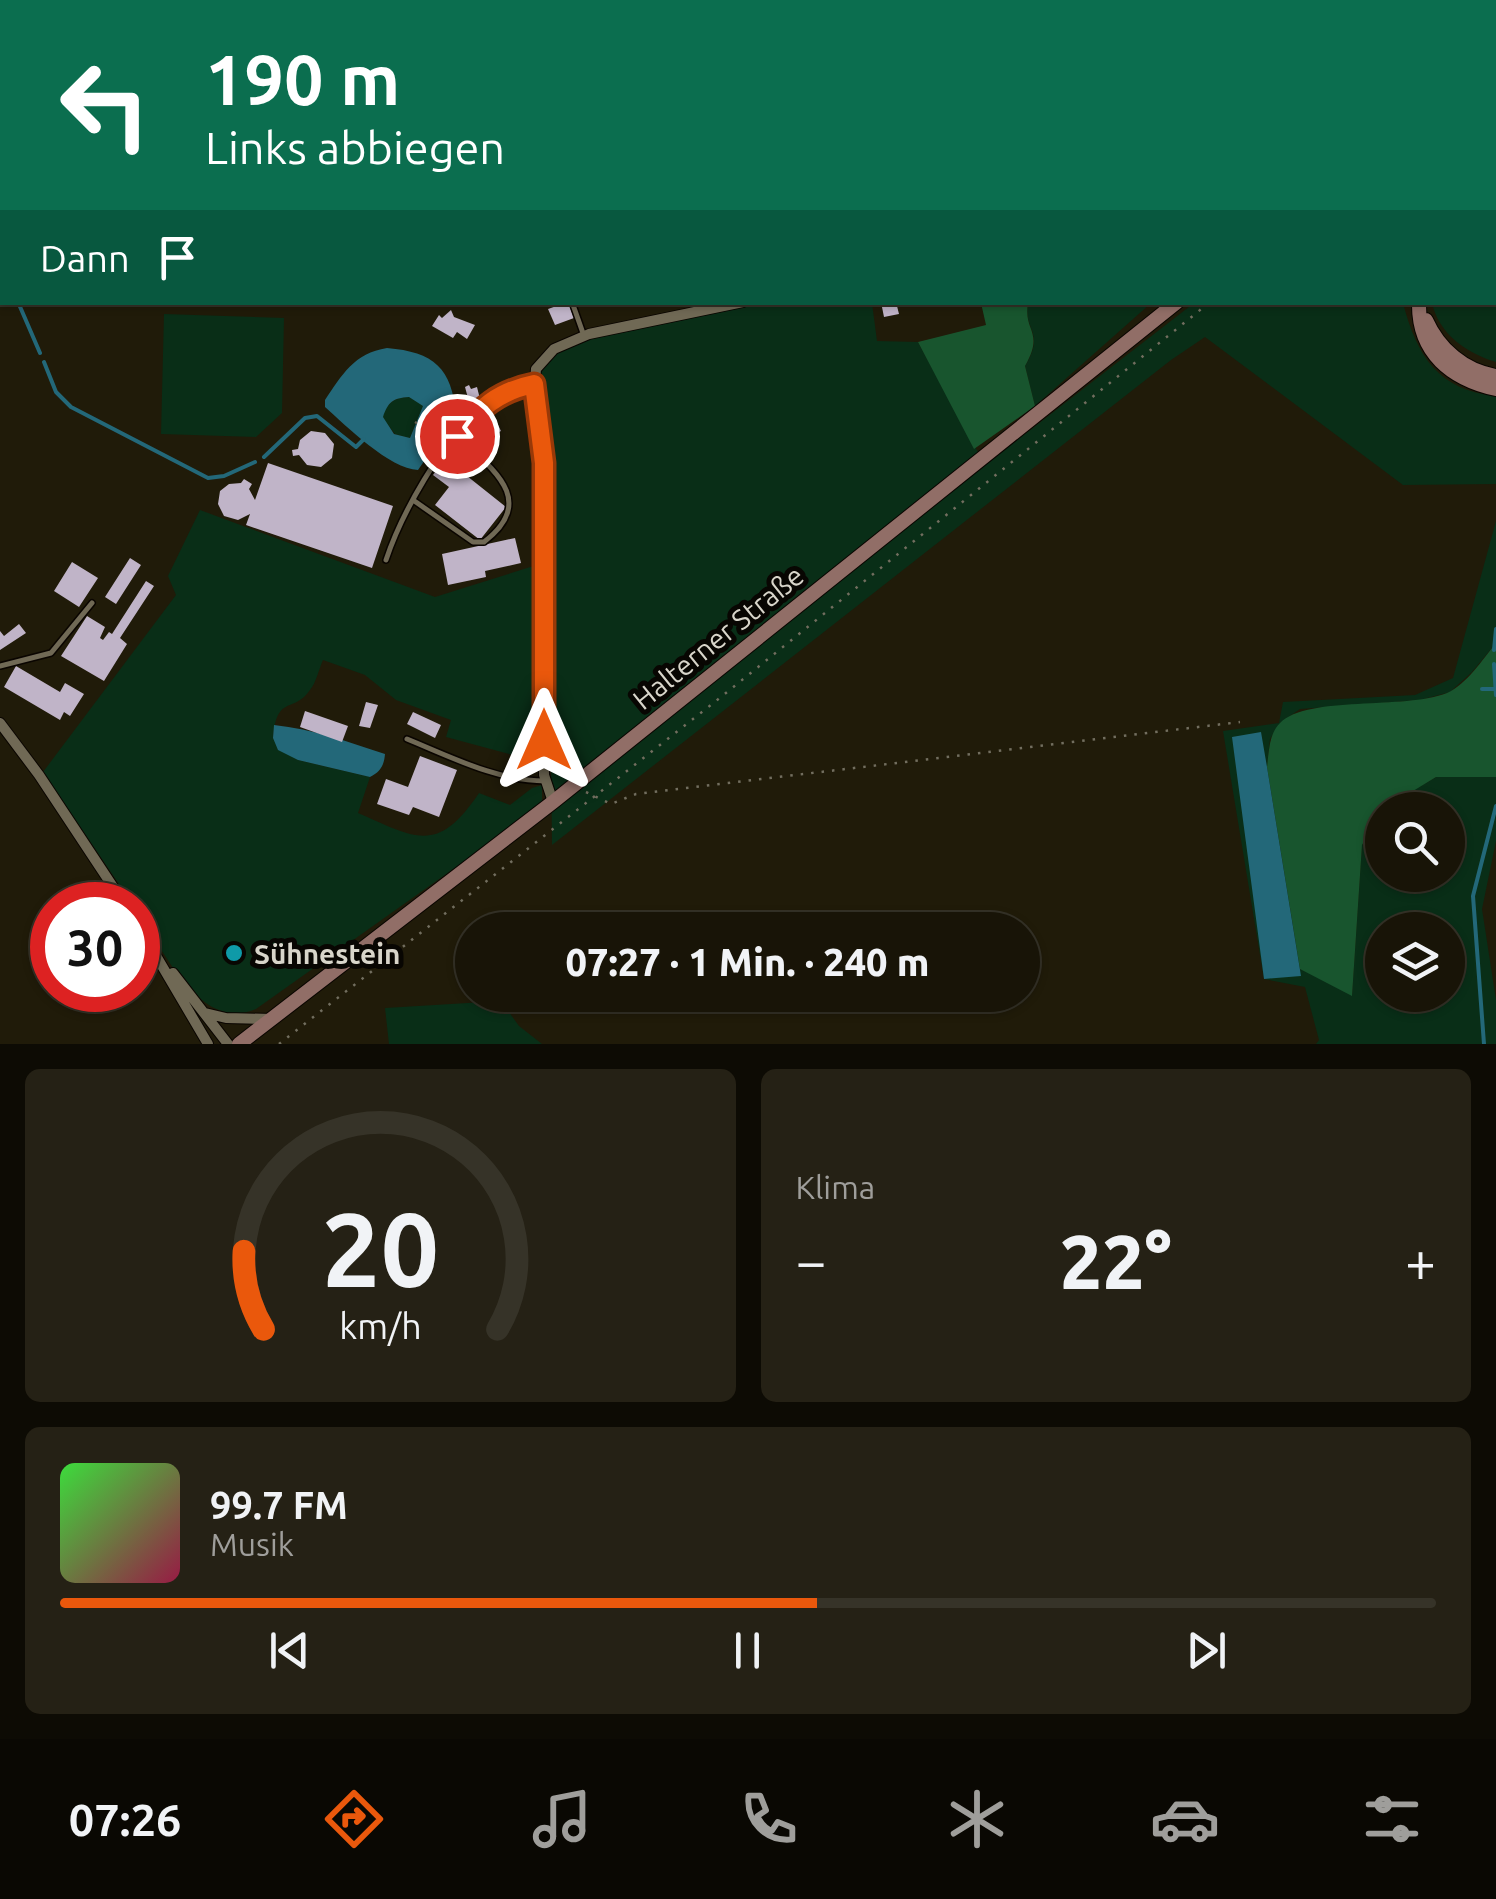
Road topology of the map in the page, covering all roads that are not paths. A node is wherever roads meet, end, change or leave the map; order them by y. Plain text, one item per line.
1 (573, 305) edge
2 (729, 305) edge
3 (1172, 305) edge
4 (1419, 305) edge
5 (1419, 305) edge
6 (584, 336) junction
7 (1496, 376) edge
8 (534, 384) junction
9 (1496, 389) edge
10 (457, 436) junction
11 (414, 500) junction
12 (386, 560) dead end
13 (92, 603) dead end
14 (0, 666) edge
15 (0, 723) edge
16 (407, 739) dead end
17 (546, 780) junction
18 (553, 802) junction
19 (109, 882) edge
20 (160, 958) edge
21 (160, 960) edge
22 (205, 1012) junction
23 (274, 1019) junction
24 (208, 1044) edge
25 (228, 1044) edge
26 (240, 1044) edge

1 - 6 lane
2 - 6 street
3 - 18 main road, Halterner Straße
4 - 7 main road
5 - 9 main road
6 - 8 street
8 - 10 lane
8 - 17 street
10 - 11 lane
10 - 11 lane
11 - 12 lane
13 - 14 lane
15 - 19 street
16 - 17 lane
17 - 18 street
18 - 23 main road, Halterner Straße
20 - 22 street
21 - 24 street
22 - 23 street
22 - 25 street
23 - 26 main road, Halterner Straße

